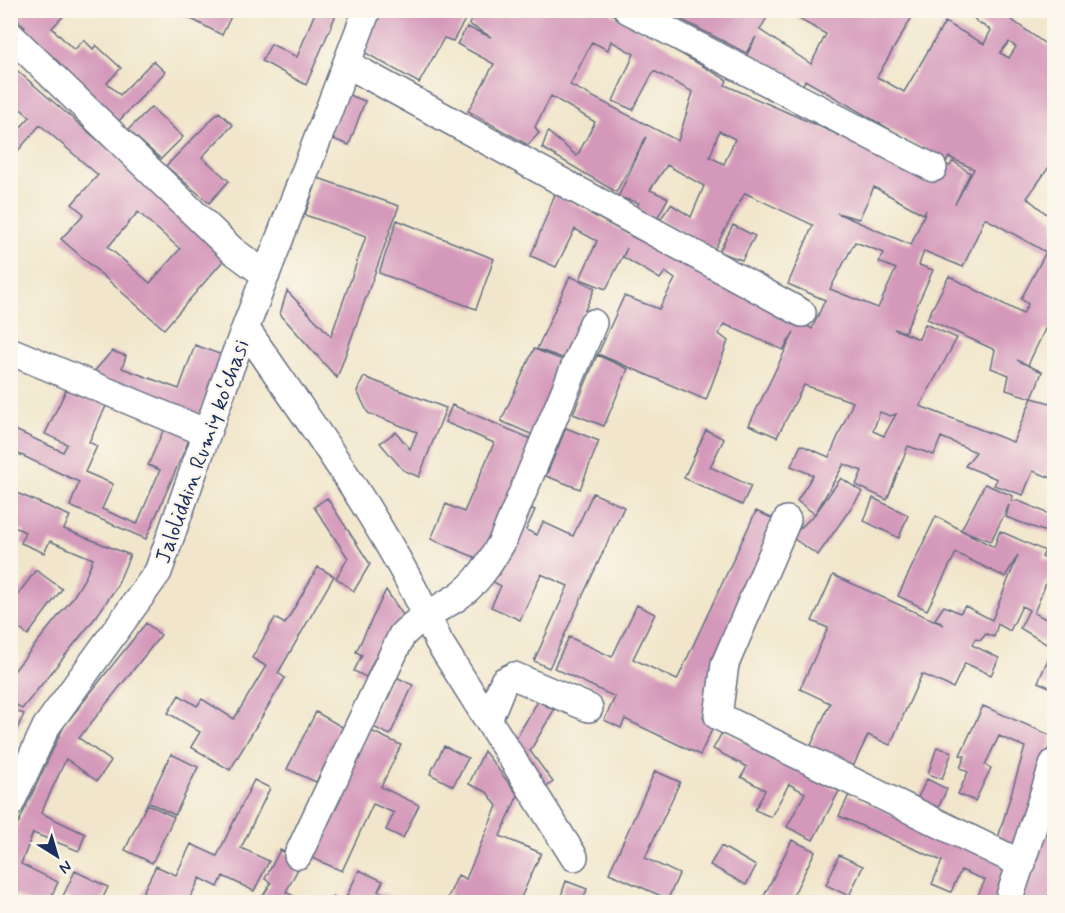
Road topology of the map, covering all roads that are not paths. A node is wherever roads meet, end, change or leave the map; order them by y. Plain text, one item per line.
1 (367, 10) edge
2 (628, 10) edge
3 (10, 35) edge
4 (347, 64) junction
5 (933, 168) dead end
6 (266, 275) junction
7 (802, 314) dead end
8 (593, 323) dead end
9 (246, 329) junction
10 (10, 351) edge
11 (207, 433) junction
12 (787, 520) dead end
13 (426, 615) junction
14 (589, 708) dead end
15 (488, 720) junction
16 (1054, 763) edge
17 (10, 804) edge
18 (298, 855) dead end
19 (574, 856) dead end
20 (1022, 864) junction
21 (1008, 903) edge

1 - 4 street, Jaloliddin Rumiy koʻchasi
2 - 5 street
3 - 6 street
4 - 6 street, Jaloliddin Rumiy koʻchasi
4 - 7 street
6 - 9 street, Jaloliddin Rumiy koʻchasi
8 - 13 street
9 - 11 street, Jaloliddin Rumiy koʻchasi
9 - 13 street
10 - 11 street
11 - 17 street, Jaloliddin Rumiy koʻchasi
12 - 20 street
13 - 15 street
13 - 18 street
14 - 15 street
15 - 19 street
16 - 20 street
20 - 21 street

